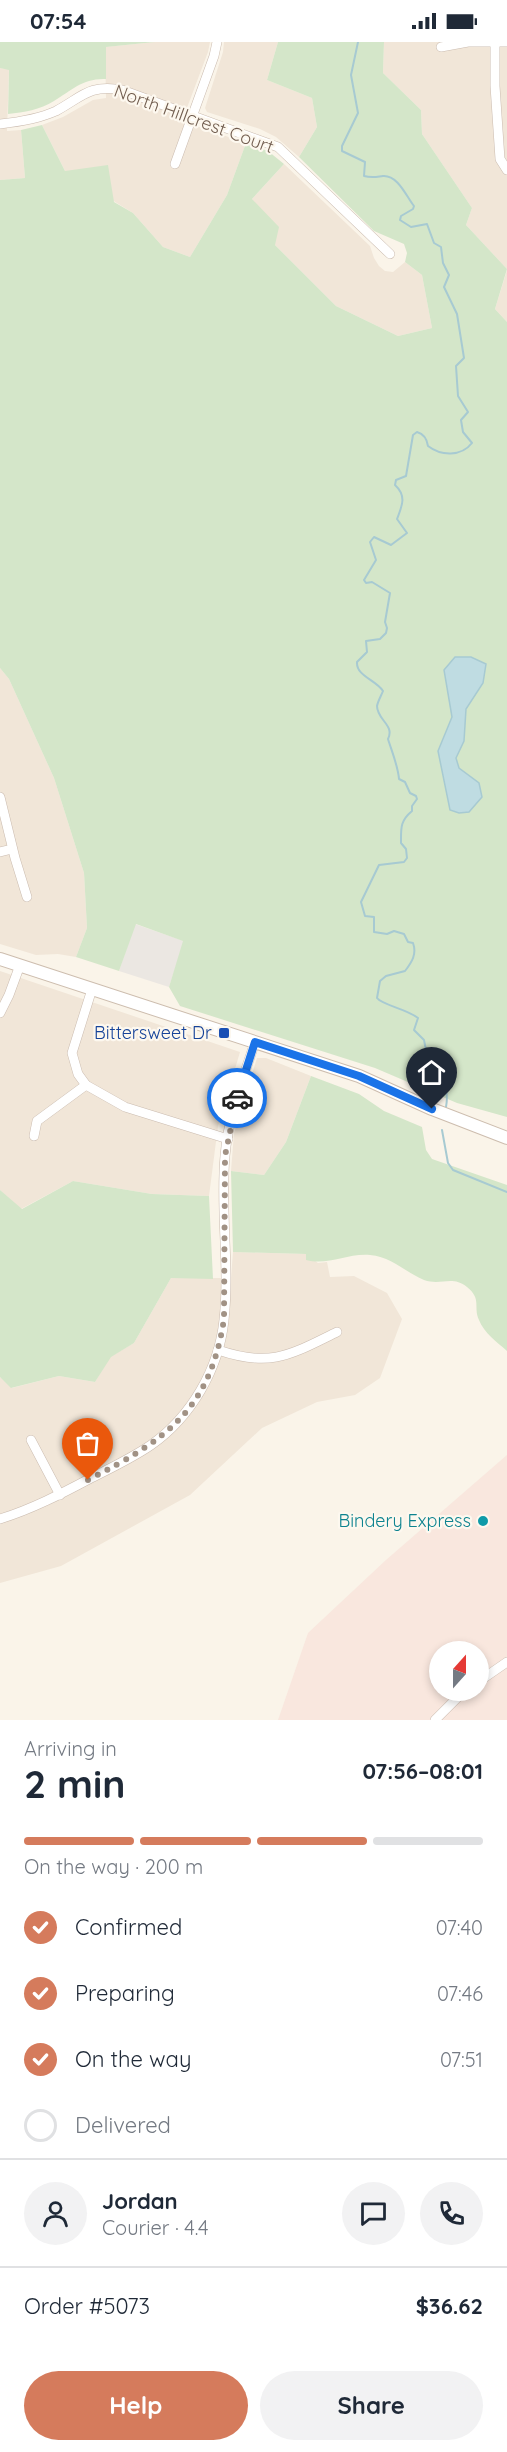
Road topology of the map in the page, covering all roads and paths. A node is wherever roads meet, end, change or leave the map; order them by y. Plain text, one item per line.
1 (217, 42) edge
2 (507, 42) edge
3 (495, 43) edge
4 (441, 47) dead end
5 (193, 115) junction
6 (0, 124) edge
7 (175, 164) dead end
8 (507, 170) edge
9 (390, 254) dead end
10 (0, 797) edge
11 (12, 849) junction
12 (0, 852) edge
13 (27, 897) dead end
14 (0, 959) edge
15 (20, 965) junction
16 (92, 989) junction
17 (0, 1013) edge
18 (255, 1042) junction
19 (86, 1085) junction
20 (34, 1136) dead end
21 (507, 1138) edge
22 (228, 1139) junction
23 (338, 1332) dead end
24 (218, 1350) junction
25 (31, 1440) dead end
26 (60, 1495) junction
27 (0, 1519) edge
28 (507, 1662) edge
29 (489, 1674) edge
30 (454, 1701) edge
31 (435, 1720) edge

1 - 5 street
2 - 3 street
3 - 4 street
3 - 8 street
5 - 6 street, North Hillcrest Court
5 - 7 street
5 - 9 street, North Hillcrest Court
10 - 11 street
11 - 12 street
11 - 13 street
14 - 15 main road
15 - 16 main road
15 - 17 street
16 - 18 main road
16 - 19 street
18 - 21 main road
18 - 22 street
19 - 20 street
19 - 22 street
22 - 24 street
23 - 24 street
24 - 26 street
25 - 26 street
26 - 27 street
28 - 29 street
30 - 31 street

